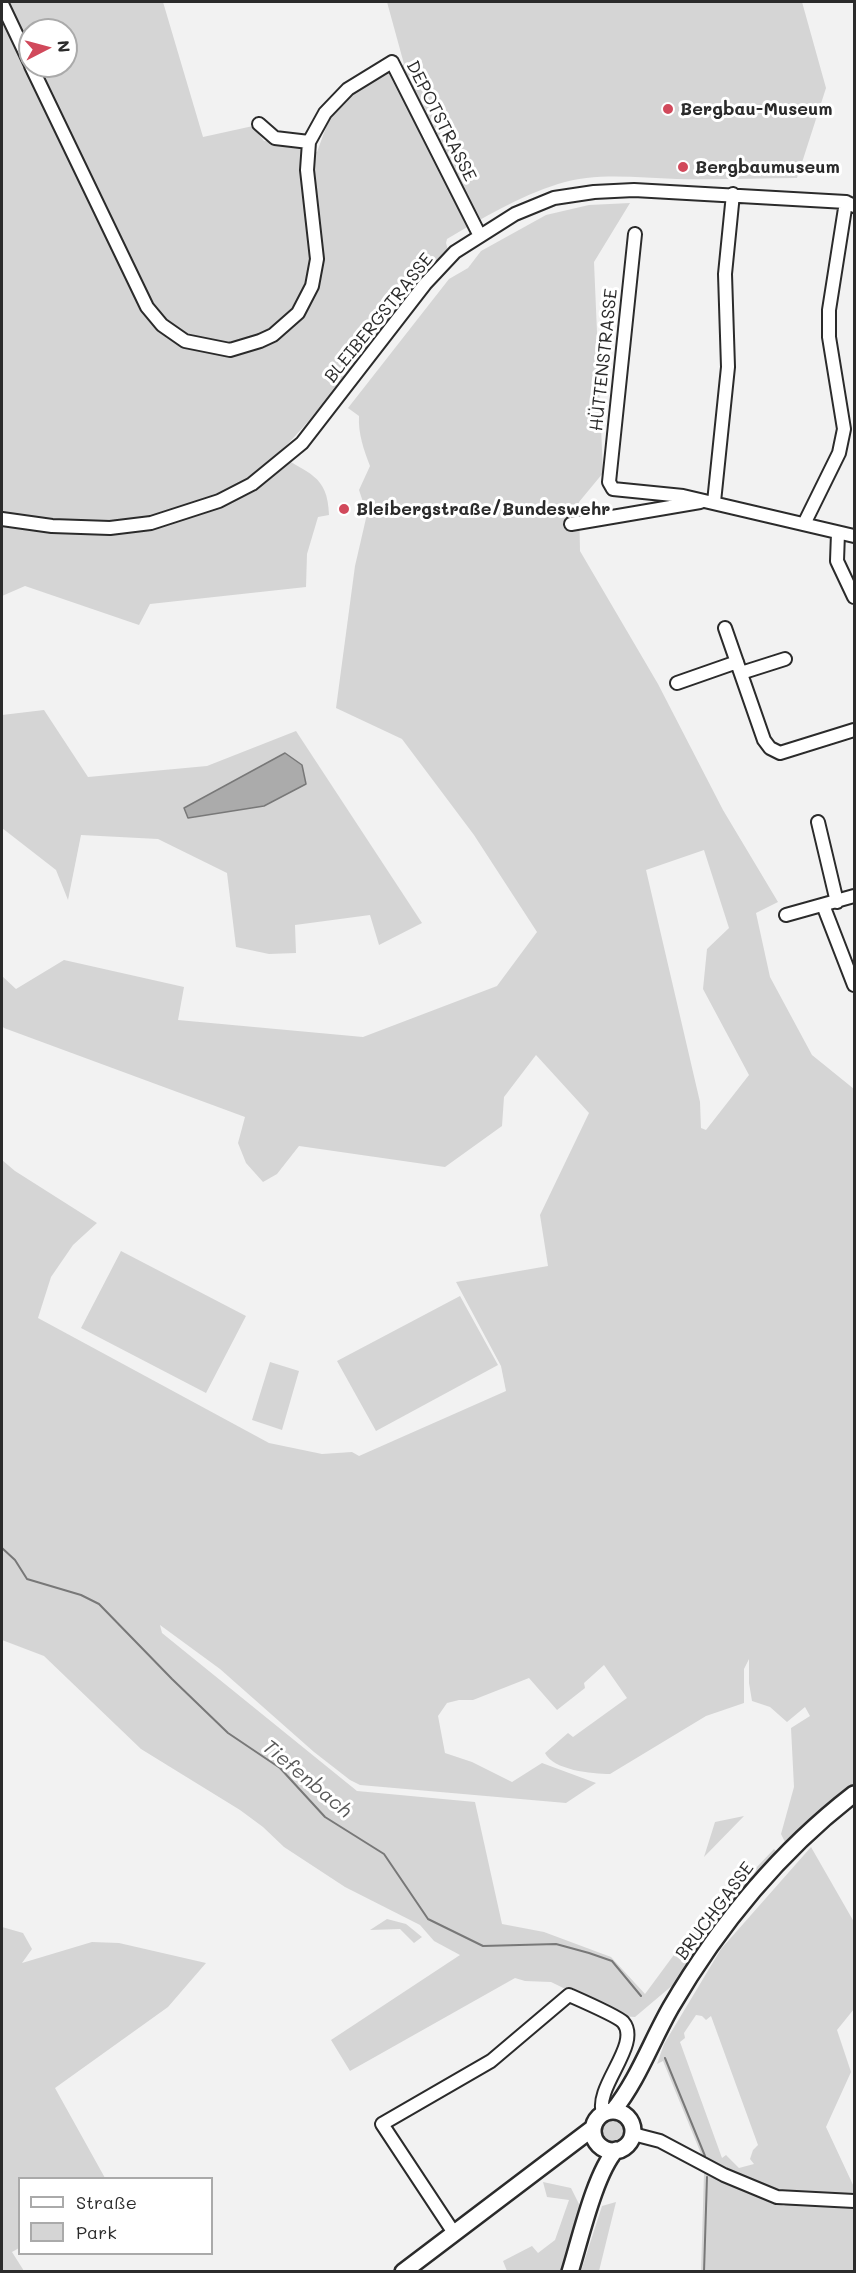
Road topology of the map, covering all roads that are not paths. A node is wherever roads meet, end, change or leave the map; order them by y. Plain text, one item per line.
1 (2, 4) edge
2 (18, 38) edge
3 (37, 78) edge
4 (259, 124) dead end
5 (309, 142) junction
6 (733, 194) junction
7 (852, 202) edge
8 (635, 234) dead end
9 (480, 236) junction
10 (849, 430) edge
11 (709, 502) junction
12 (2, 519) edge
13 (572, 524) dead end
14 (804, 524) junction
15 (838, 533) junction
16 (855, 536) edge
17 (855, 597) edge
18 (725, 628) dead end
19 (785, 659) dead end
20 (739, 668) junction
21 (677, 683) dead end
22 (855, 730) edge
23 (818, 822) dead end
24 (855, 896) edge
25 (837, 902) junction
26 (823, 906) junction
27 (786, 915) dead end
28 (855, 985) edge
29 (855, 1794) edge
30 (637, 2075) junction
31 (608, 2112) junction
32 (628, 2117) junction
33 (593, 2128) junction
34 (633, 2134) junction
35 (605, 2147) junction
36 (564, 2150) junction
37 (855, 2201) edge
38 (454, 2233) junction
39 (403, 2271) edge
40 (570, 2271) edge

1 - 2 street
3 - 5 street
4 - 5 street
5 - 9 street, DEPOTSTRASSE
6 - 7 street, BLEIBERGSTRASSE
6 - 9 street, BLEIBERGSTRASSE
6 - 11 street
7 - 10 street
8 - 11 street, HÜTTENSTRASSE
9 - 12 street, BLEIBERGSTRASSE
10 - 14 street
11 - 13 street
11 - 14 street
14 - 15 street
15 - 16 street
15 - 17 street
18 - 20 street
19 - 20 street
20 - 21 street
20 - 22 street
23 - 25 street
24 - 25 street
25 - 26 street
26 - 27 street
26 - 28 street
29 - 30 main road, BRUCHGASSE
30 - 31 main road, BRUCHGASSE
30 - 32 main road, BRUCHGASSE
31 - 32 main road
31 - 33 main road
31 - 38 street
32 - 34 main road
33 - 35 main road
33 - 36 main road
34 - 35 main road
34 - 37 street
35 - 36 main road
35 - 40 main road
36 - 38 main road
38 - 39 main road

